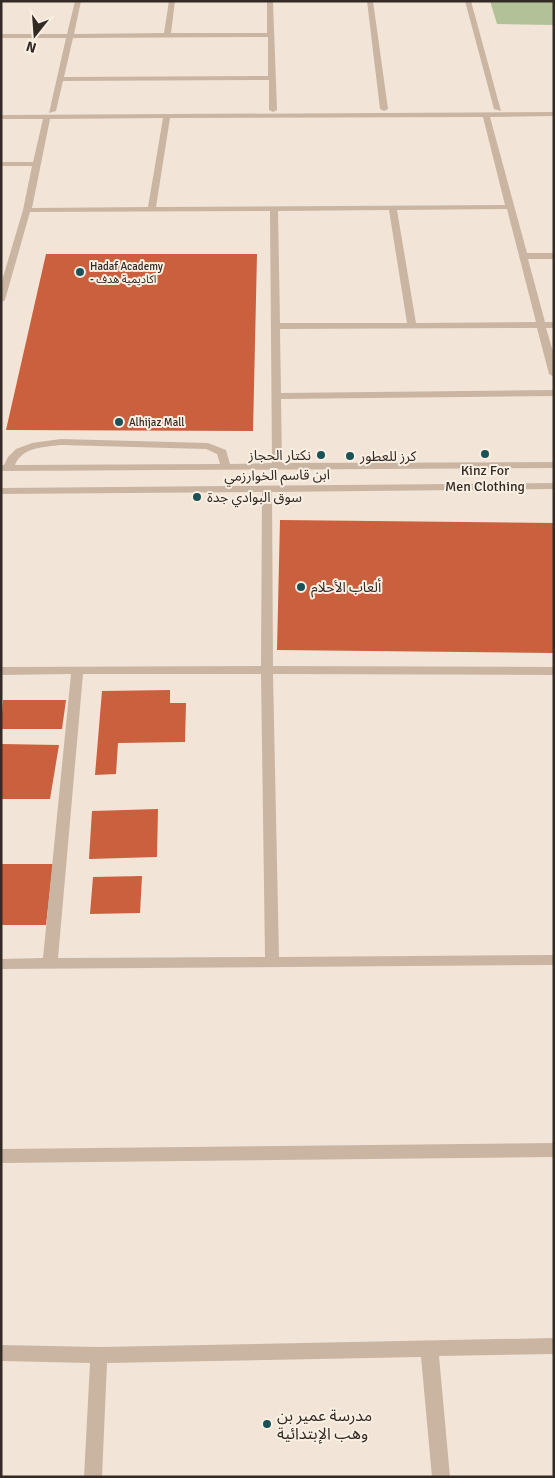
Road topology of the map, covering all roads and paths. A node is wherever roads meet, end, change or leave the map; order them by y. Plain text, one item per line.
1 (78, 1) edge
2 (172, 1) edge
3 (270, 1) edge
4 (370, 1) edge
5 (468, 1) edge
6 (70, 35) junction
7 (167, 35) junction
8 (272, 35) junction
9 (1, 36) edge
10 (272, 78) junction
11 (59, 79) junction
12 (554, 108) edge
13 (384, 109) junction
14 (498, 109) junction
15 (273, 110) junction
16 (1, 111) edge
17 (49, 114) junction
18 (554, 114) edge
19 (486, 115) junction
20 (167, 116) junction
21 (1, 117) edge
22 (1, 164) edge
23 (37, 164) junction
24 (511, 207) junction
25 (274, 208) junction
26 (393, 208) junction
27 (152, 209) junction
28 (27, 210) junction
29 (523, 256) junction
30 (554, 256) edge
31 (1, 300) edge
32 (412, 325) junction
33 (541, 325) junction
34 (554, 325) edge
35 (274, 326) junction
36 (554, 374) edge
37 (554, 393) edge
38 (275, 396) junction
39 (554, 465) edge
40 (226, 467) junction
41 (277, 467) junction
42 (5, 468) edge
43 (121, 479) junction
44 (554, 486) edge
45 (267, 488) junction
46 (1, 491) edge
47 (267, 670) junction
48 (1, 671) edge
49 (77, 671) junction
50 (554, 671) edge
51 (554, 960) edge
52 (272, 962) junction
53 (1, 964) edge
54 (50, 964) junction
55 (554, 1150) edge
56 (1, 1156) edge
57 (554, 1346) edge
58 (429, 1348) junction
59 (1, 1353) edge
60 (99, 1355) junction
61 (93, 1477) edge
62 (441, 1477) edge

1 - 6 street
2 - 7 street
3 - 8 street
4 - 13 street
5 - 14 street
6 - 7 street
6 - 9 street
6 - 11 street
7 - 8 street
8 - 10 street
10 - 11 street
10 - 15 street
11 - 17 street
12 - 14 street
13 - 14 street
13 - 15 street
15 - 17 street
16 - 17 street
17 - 20 street
17 - 21 street
17 - 23 street
18 - 19 street
19 - 20 street
19 - 24 street
20 - 27 street
22 - 23 street
23 - 28 street
24 - 26 street
24 - 29 street
25 - 26 street
25 - 27 street
25 - 35 street
26 - 32 street
27 - 28 street
28 - 31 street
29 - 30 street
29 - 33 street
32 - 33 street
32 - 35 street
33 - 34 street
33 - 36 street
35 - 38 street
37 - 38 street
38 - 41 street
39 - 41 street, ابن قاسم الخوارزمي
40 - 41 street, ابن قاسم الخوارزمي
40 - 42 street
40 - 43 street, ابن قاسم الخوارزمي
42 - 43 street, ابن قاسم الخوارزمي
43 - 45 street, ابن قاسم الخوارزمي
43 - 46 street, ابن قاسم الخوارزمي
44 - 45 street, ابن قاسم الخوارزمي
45 - 47 street
47 - 49 street
47 - 50 street
47 - 52 street
48 - 49 street
49 - 54 street
51 - 52 street
52 - 54 street
53 - 54 street
55 - 56 street
57 - 58 street
58 - 60 street
58 - 62 street
59 - 60 street
60 - 61 street

